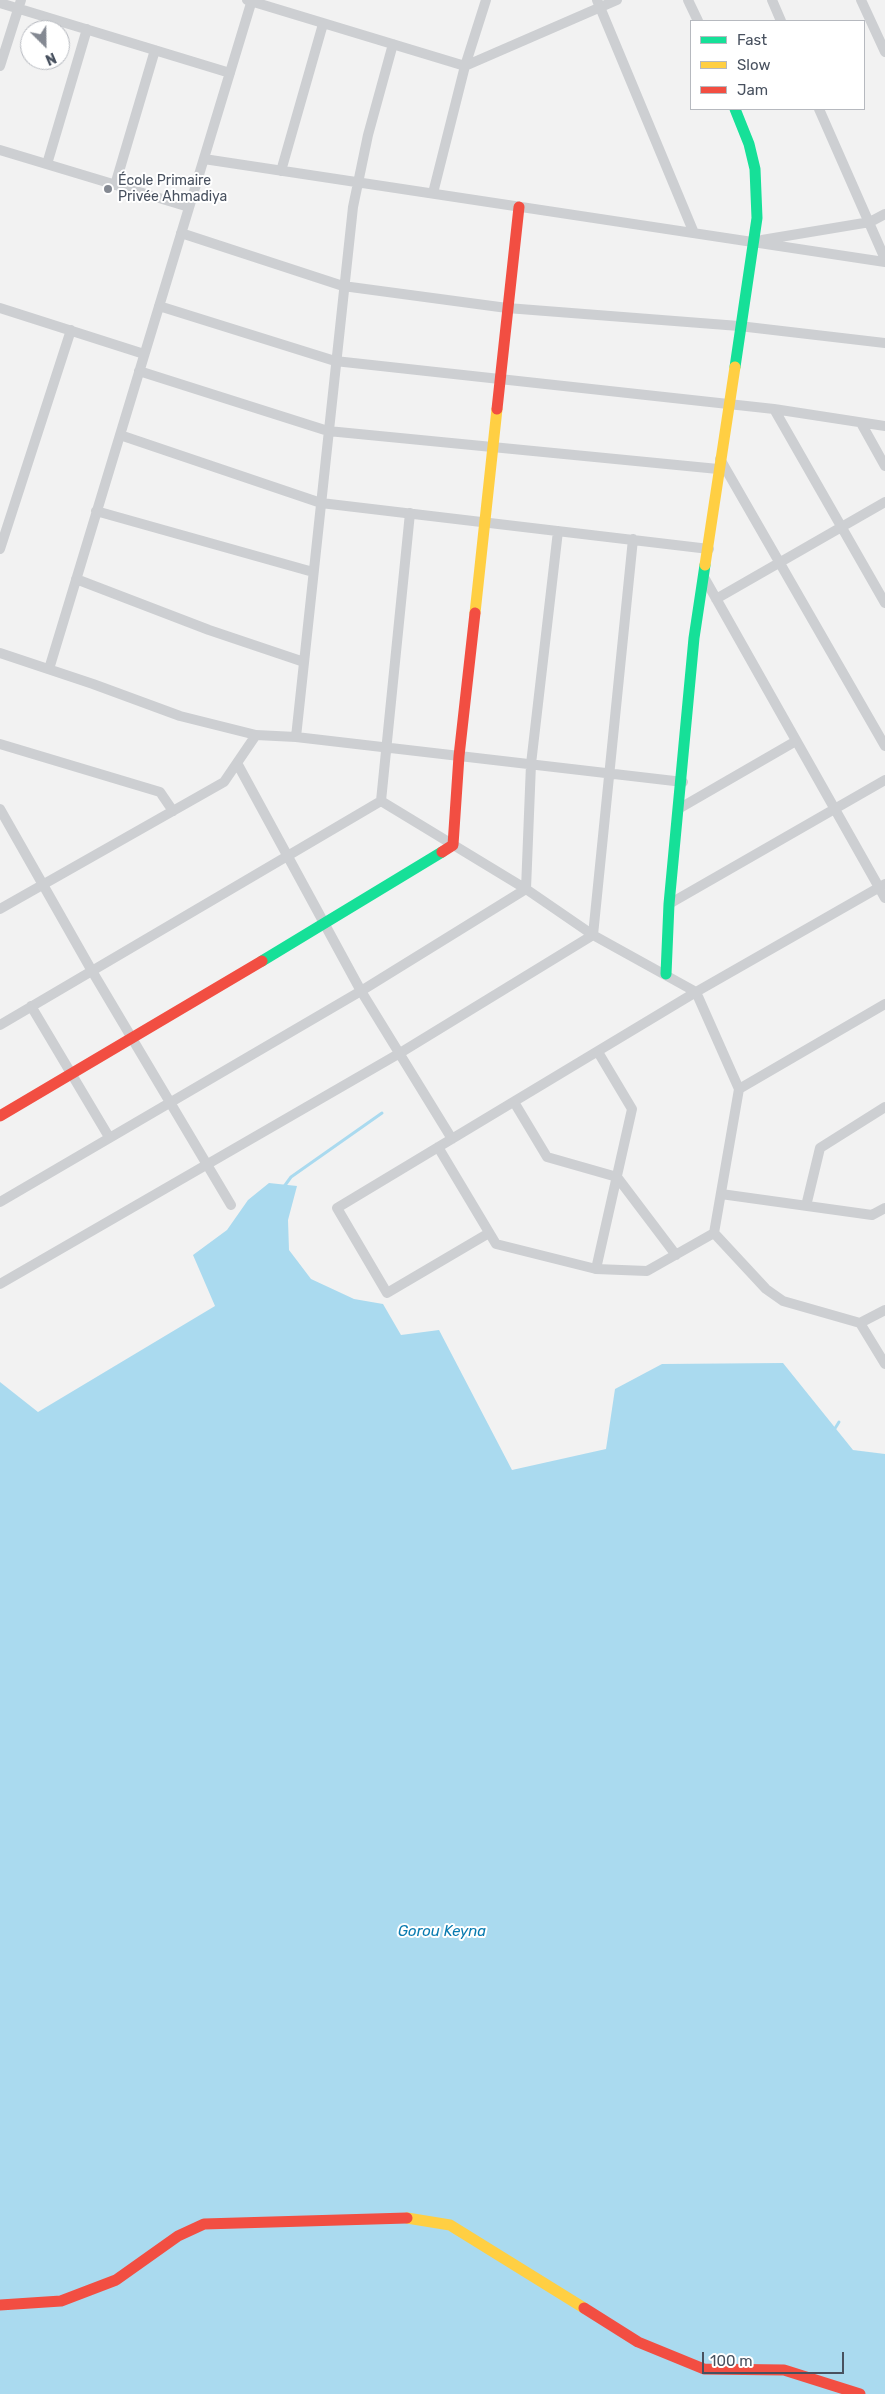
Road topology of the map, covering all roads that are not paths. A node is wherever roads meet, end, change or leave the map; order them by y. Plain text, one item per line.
1 (250, 0) edge
2 (486, 0) edge
3 (617, 0) edge
4 (688, 0) edge
5 (772, 0) edge
6 (862, 0) edge
7 (0, 3) edge
8 (19, 4) edge
9 (599, 4) edge
10 (698, 20) edge
11 (781, 20) edge
12 (324, 24) junction
13 (87, 29) junction
14 (393, 44) junction
15 (156, 50) junction
16 (885, 52) edge
17 (0, 66) edge
18 (464, 66) junction
19 (230, 73) junction
20 (735, 110) edge
21 (819, 110) edge
22 (0, 150) edge
23 (204, 159) junction
24 (47, 164) junction
25 (281, 171) junction
26 (357, 182) junction
27 (115, 185) junction
28 (433, 194) junction
29 (189, 207) junction
30 (519, 207) junction
31 (885, 214) edge
32 (870, 222) junction
33 (181, 233) junction
34 (694, 233) junction
35 (752, 242) junction
36 (885, 261) edge
37 (343, 286) junction
38 (159, 306) junction
39 (507, 308) junction
40 (1, 311) edge
41 (739, 326) junction
42 (71, 330) junction
43 (885, 343) edge
44 (144, 354) junction
45 (336, 361) junction
46 (139, 371) junction
47 (499, 378) junction
48 (729, 404) junction
49 (774, 409) junction
50 (861, 423) junction
51 (885, 426) edge
52 (328, 431) junction
53 (120, 435) junction
54 (491, 449) junction
55 (719, 463) junction
56 (885, 466) edge
57 (885, 502) edge
58 (321, 503) junction
59 (96, 511) junction
60 (410, 513) junction
61 (484, 522) junction
62 (842, 527) junction
63 (558, 531) junction
64 (633, 539) junction
65 (0, 547) edge
66 (709, 548) junction
67 (780, 562) junction
68 (313, 572) junction
69 (76, 579) junction
70 (704, 579) junction
71 (716, 598) junction
72 (885, 603) edge
73 (0, 653) edge
74 (304, 662) junction
75 (49, 669) junction
76 (256, 735) junction
77 (296, 737) junction
78 (796, 741) junction
79 (0, 744) edge
80 (885, 746) edge
81 (386, 747) junction
82 (459, 756) junction
83 (237, 763) junction
84 (531, 764) junction
85 (611, 773) junction
86 (885, 780) edge
87 (683, 782) junction
88 (381, 801) junction
89 (680, 808) junction
90 (0, 809) edge
91 (835, 809) junction
92 (173, 810) junction
93 (452, 844) junction
94 (286, 857) junction
95 (43, 884) junction
96 (882, 886) edge
97 (526, 889) junction
98 (885, 898) edge
99 (669, 904) junction
100 (0, 908) edge
101 (325, 924) junction
102 (593, 936) junction
103 (92, 971) junction
104 (666, 974) junction
105 (361, 991) junction
106 (696, 992) junction
107 (885, 1004) edge
108 (32, 1006) junction
109 (0, 1025) edge
110 (132, 1038) junction
111 (598, 1052) junction
112 (400, 1053) junction
113 (72, 1074) junction
114 (739, 1089) junction
115 (170, 1102) junction
116 (514, 1102) junction
117 (885, 1108) edge
118 (0, 1116) edge
119 (109, 1137) junction
120 (452, 1139) junction
121 (438, 1147) junction
122 (207, 1164) junction
123 (617, 1177) junction
124 (721, 1194) junction
125 (0, 1202) edge
126 (231, 1204) dead end
127 (806, 1206) junction
128 (885, 1208) edge
129 (489, 1233) junction
130 (714, 1233) junction
131 (676, 1254) junction
132 (596, 1269) junction
133 (0, 1284) edge
134 (885, 1310) edge
135 (860, 1323) junction
136 (885, 1364) edge
137 (0, 2305) edge
138 (860, 2394) edge

1 - 12 street
1 - 19 street
2 - 18 street
3 - 9 street
4 - 10 street
5 - 11 street
6 - 16 street
7 - 8 street
8 - 13 street
8 - 17 street
9 - 18 street
9 - 34 street
12 - 14 street
12 - 25 street
13 - 15 street
13 - 24 street
14 - 18 street
14 - 26 street
15 - 19 street
15 - 27 street
18 - 28 street
19 - 23 street
20 - 35 street
21 - 32 street
22 - 24 street
23 - 25 street
23 - 29 street
24 - 27 street
25 - 26 street
26 - 28 street
26 - 37 street
27 - 29 street
28 - 30 street
29 - 33 street
30 - 34 street
30 - 39 street
31 - 32 street
32 - 35 street
32 - 36 street
33 - 37 street
33 - 38 street
34 - 35 street
35 - 36 street
35 - 41 street
37 - 39 street
37 - 45 street
38 - 44 street
38 - 45 street
39 - 41 street
39 - 47 street
40 - 42 street
41 - 43 street
41 - 48 street
42 - 44 street
42 - 65 street
44 - 46 street
45 - 47 street
45 - 52 street
46 - 52 street
46 - 53 street
47 - 48 street
47 - 54 street
48 - 49 street
48 - 55 street
49 - 50 street
49 - 62 street
50 - 51 street
50 - 56 street
52 - 54 street
52 - 58 street
53 - 58 street
53 - 59 street
54 - 55 street
54 - 61 street
55 - 66 street
55 - 67 street
57 - 62 street
58 - 60 street
58 - 68 street
59 - 68 street
59 - 69 street
60 - 61 street
60 - 81 street
61 - 63 street
61 - 82 street
62 - 67 street
62 - 72 street
63 - 64 street
63 - 84 street
64 - 66 street
64 - 85 street
66 - 70 street
67 - 71 street
67 - 80 street
68 - 74 street
69 - 74 street
69 - 75 street
70 - 71 street
70 - 87 street
71 - 78 street
73 - 75 street
74 - 77 street
75 - 76 street
76 - 77 street
76 - 83 street
77 - 81 street
78 - 89 street
78 - 91 street
79 - 92 street
81 - 82 street
81 - 88 street
82 - 84 street
82 - 93 street
83 - 92 street
83 - 94 street
84 - 85 street
84 - 97 street
85 - 87 street
85 - 102 street
86 - 91 street
87 - 89 street
88 - 93 street
88 - 94 street
89 - 99 street
90 - 95 street
91 - 96 street
91 - 99 street
92 - 95 street
93 - 97 street
93 - 101 street
94 - 101 street
94 - 103 street
95 - 100 street
95 - 103 street
96 - 98 street
96 - 106 street
97 - 102 street
97 - 105 street
99 - 104 street
101 - 105 street
101 - 110 street
102 - 104 street
102 - 112 street
103 - 108 street
103 - 110 street
104 - 106 street
105 - 112 street
105 - 115 street
106 - 111 street
106 - 114 street
107 - 114 street
108 - 109 street
108 - 113 street
110 - 113 street
110 - 115 street
111 - 116 street
111 - 123 street
112 - 120 street
112 - 122 street
113 - 118 street
113 - 119 street
114 - 124 street
115 - 119 street
115 - 122 street
116 - 120 street
116 - 123 street
117 - 127 street
119 - 125 street
120 - 121 street
121 - 129 street
121 - 129 street
122 - 126 street
122 - 133 street
123 - 131 street
123 - 132 street
124 - 127 street
124 - 130 street
127 - 128 street
129 - 132 street
130 - 131 street
130 - 135 street
131 - 132 street
134 - 135 street
135 - 136 street
137 - 138 street

